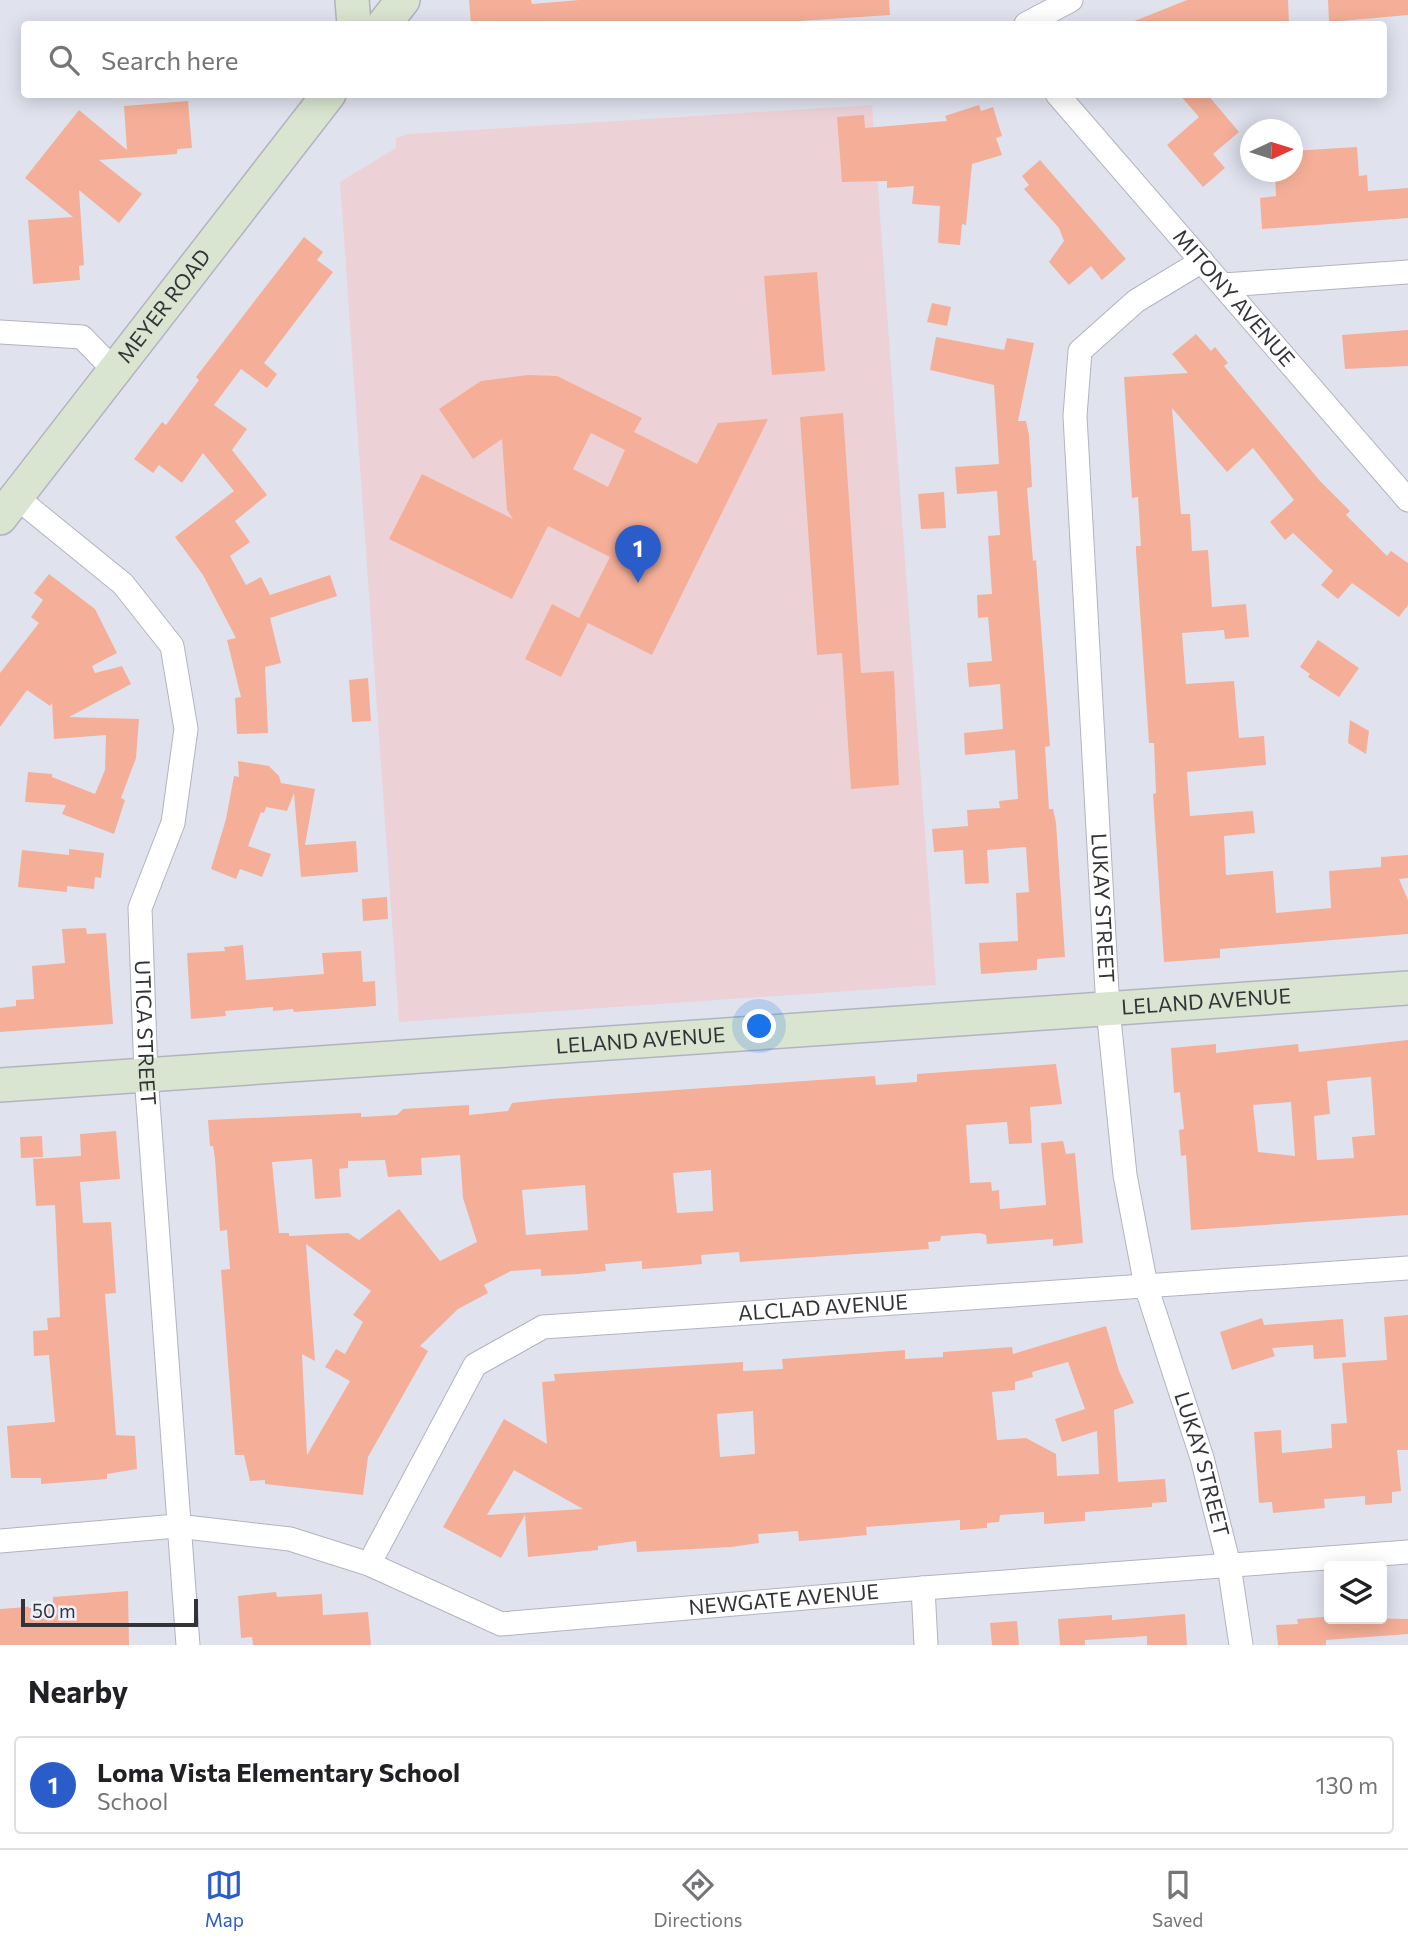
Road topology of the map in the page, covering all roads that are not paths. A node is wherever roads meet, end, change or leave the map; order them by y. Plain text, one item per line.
1 (352, 0) edge
2 (403, 0) edge
3 (1071, 0) edge
4 (354, 21) edge
5 (386, 21) edge
6 (1032, 21) edge
7 (326, 98) edge
8 (1060, 98) edge
9 (1202, 261) junction
10 (1408, 272) edge
11 (1224, 285) junction
12 (0, 332) edge
13 (114, 370) junction
14 (1408, 500) edge
15 (8, 508) edge
16 (1408, 988) edge
17 (1108, 1009) junction
18 (146, 1075) junction
19 (0, 1085) edge
20 (1408, 1268) edge
21 (1146, 1286) junction
22 (177, 1526) junction
23 (0, 1541) edge
24 (1408, 1552) edge
25 (369, 1564) junction
26 (1229, 1565) junction
27 (923, 1588) junction
28 (188, 1645) edge
29 (926, 1645) edge
30 (1241, 1645) edge

1 - 4 street
2 - 5 street
3 - 6 street
7 - 13 street, MEYER ROAD
8 - 9 street, MITONY AVENUE
9 - 11 street, MITONY AVENUE
9 - 17 street, LUKAY STREET
10 - 11 street
11 - 14 street, MITONY AVENUE
12 - 13 street
13 - 15 street, MEYER ROAD
15 - 18 street, UTICA STREET
16 - 17 street, LELAND AVENUE
17 - 18 street, LELAND AVENUE
17 - 21 street, LUKAY STREET
18 - 19 street, LELAND AVENUE
18 - 22 street, UTICA STREET
20 - 21 street, ALCLAD AVENUE
21 - 25 street, ALCLAD AVENUE
21 - 26 street, LUKAY STREET
22 - 23 street, NEWGATE AVENUE
22 - 25 street, NEWGATE AVENUE
22 - 28 street, UTICA STREET
24 - 26 street, NEWGATE AVENUE
25 - 27 street, NEWGATE AVENUE
26 - 27 street, NEWGATE AVENUE
26 - 30 street, LUKAY STREET
27 - 29 street

